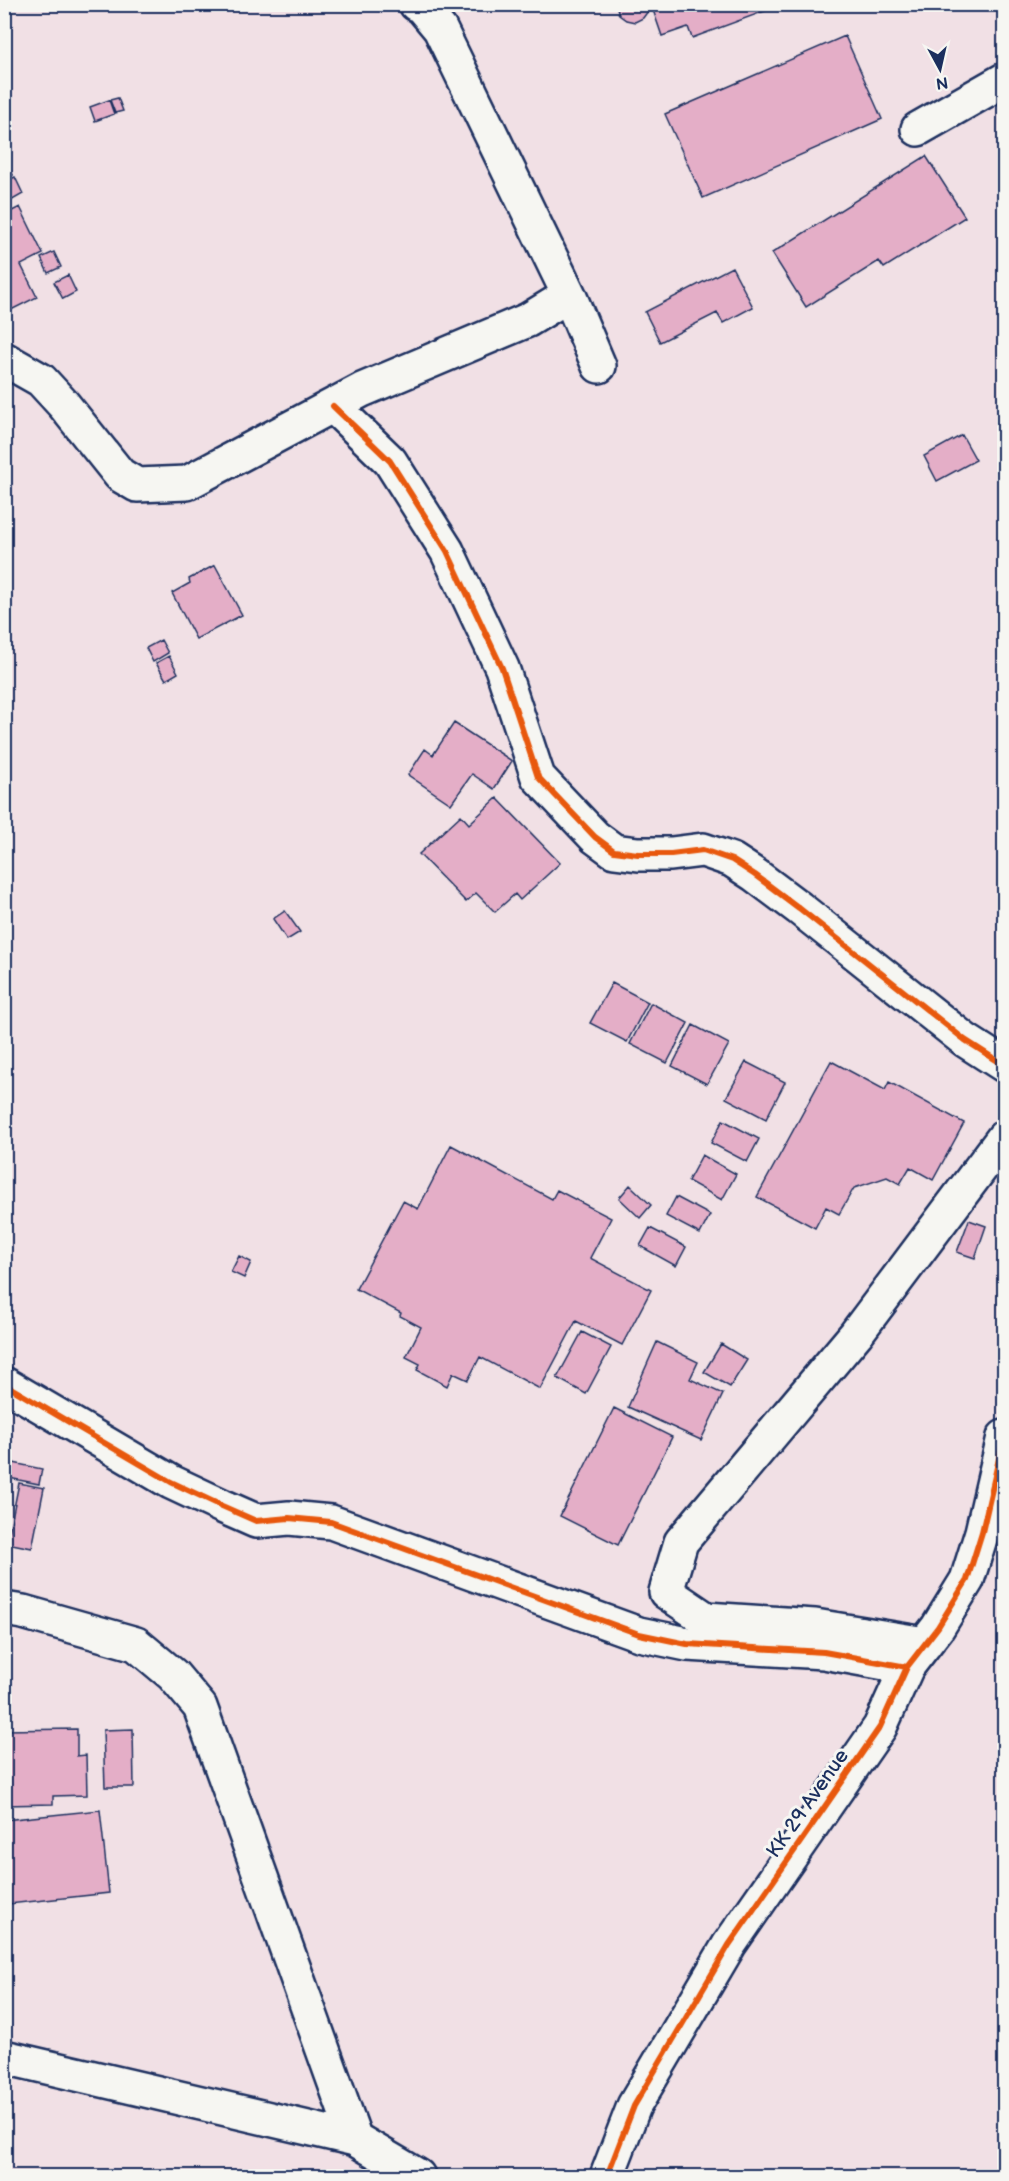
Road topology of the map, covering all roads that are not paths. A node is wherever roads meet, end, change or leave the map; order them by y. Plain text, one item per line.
1 (416, 4) edge
2 (1005, 80) edge
3 (918, 129) dead end
4 (568, 295) junction
5 (4, 359) edge
6 (598, 366) dead end
7 (333, 406) junction
8 (1005, 1065) edge
9 (1005, 1137) edge
10 (4, 1384) edge
11 (1005, 1437) edge
12 (4, 1609) edge
13 (916, 1655) junction
14 (4, 2057) edge
15 (356, 2139) junction
16 (417, 2176) edge
17 (607, 2176) edge

1 - 4 street
2 - 3 street
4 - 6 street
4 - 7 street
5 - 7 street
7 - 8 street
9 - 13 street
10 - 13 street
11 - 13 street, KK 29 Avenue
12 - 15 street
13 - 17 street, KK 29 Avenue
14 - 15 street
15 - 16 street

